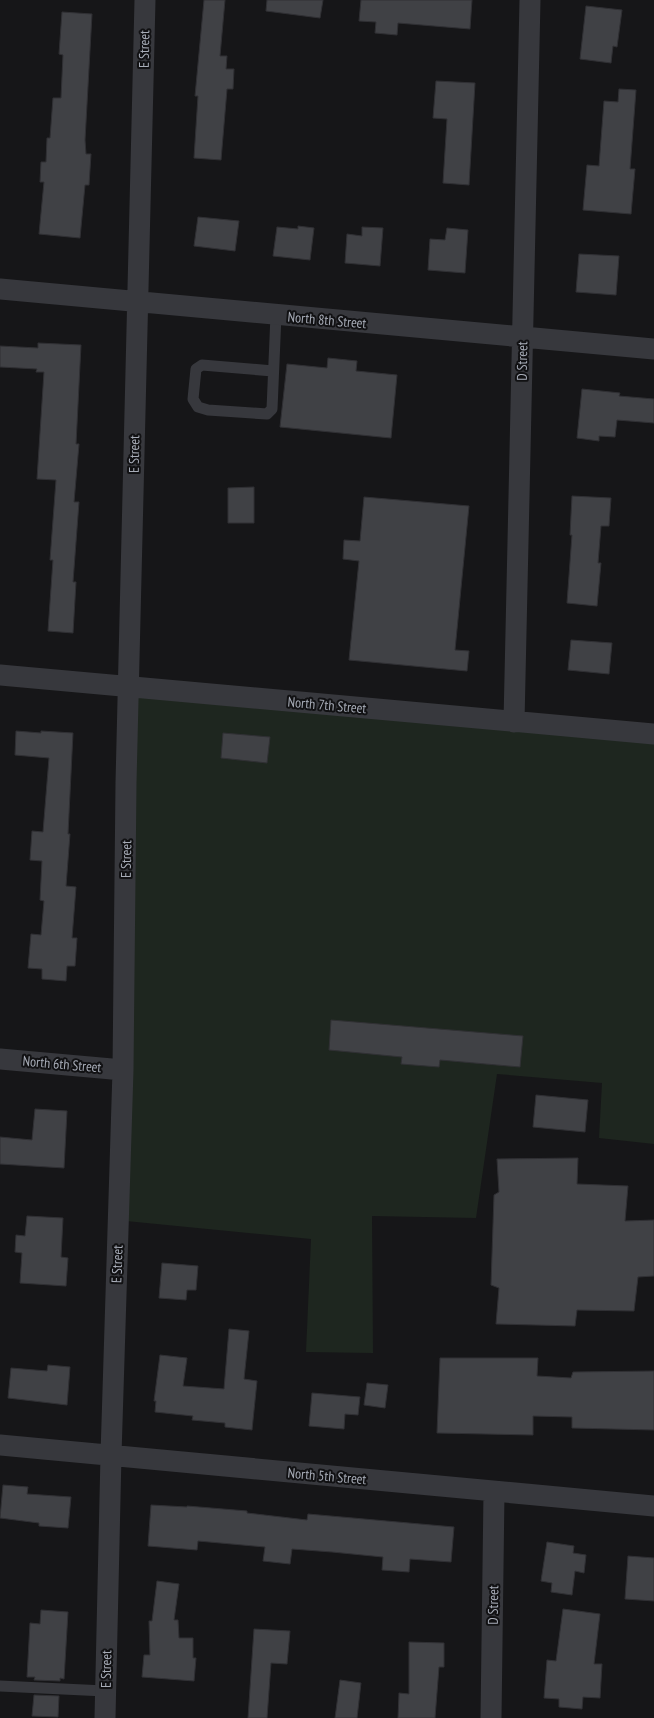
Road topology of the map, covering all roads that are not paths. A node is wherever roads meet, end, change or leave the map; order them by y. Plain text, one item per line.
1 (145, 0) edge
2 (530, 0) edge
3 (0, 289) edge
4 (138, 302) junction
5 (276, 315) junction
6 (523, 338) junction
7 (654, 349) edge
8 (274, 371) junction
9 (0, 675) edge
10 (129, 687) junction
11 (514, 722) junction
12 (654, 734) edge
13 (0, 1059) edge
14 (123, 1070) junction
15 (0, 1445) edge
16 (111, 1455) junction
17 (494, 1492) junction
18 (654, 1506) edge
19 (0, 1686) edge
20 (105, 1691) junction
21 (105, 1718) edge
22 (491, 1718) edge

1 - 4 street, E Street
2 - 6 street, D Street
3 - 4 street, North 8th Street
4 - 5 street, North 8th Street
4 - 10 street, E Street
5 - 6 street, North 8th Street
5 - 8 lane
6 - 7 street, North 8th Street
6 - 11 street, D Street
8 - 8 lane
9 - 10 street, North 7th Street
10 - 11 street, North 7th Street
10 - 14 street, E Street
11 - 12 street, North 7th Street
13 - 14 street, North 6th Street
14 - 16 street, E Street
15 - 16 street, North 5th Street
16 - 17 street, North 5th Street
16 - 20 street, E Street
17 - 18 street, North 5th Street
17 - 22 street, D Street
19 - 20 lane
20 - 21 street, E Street

